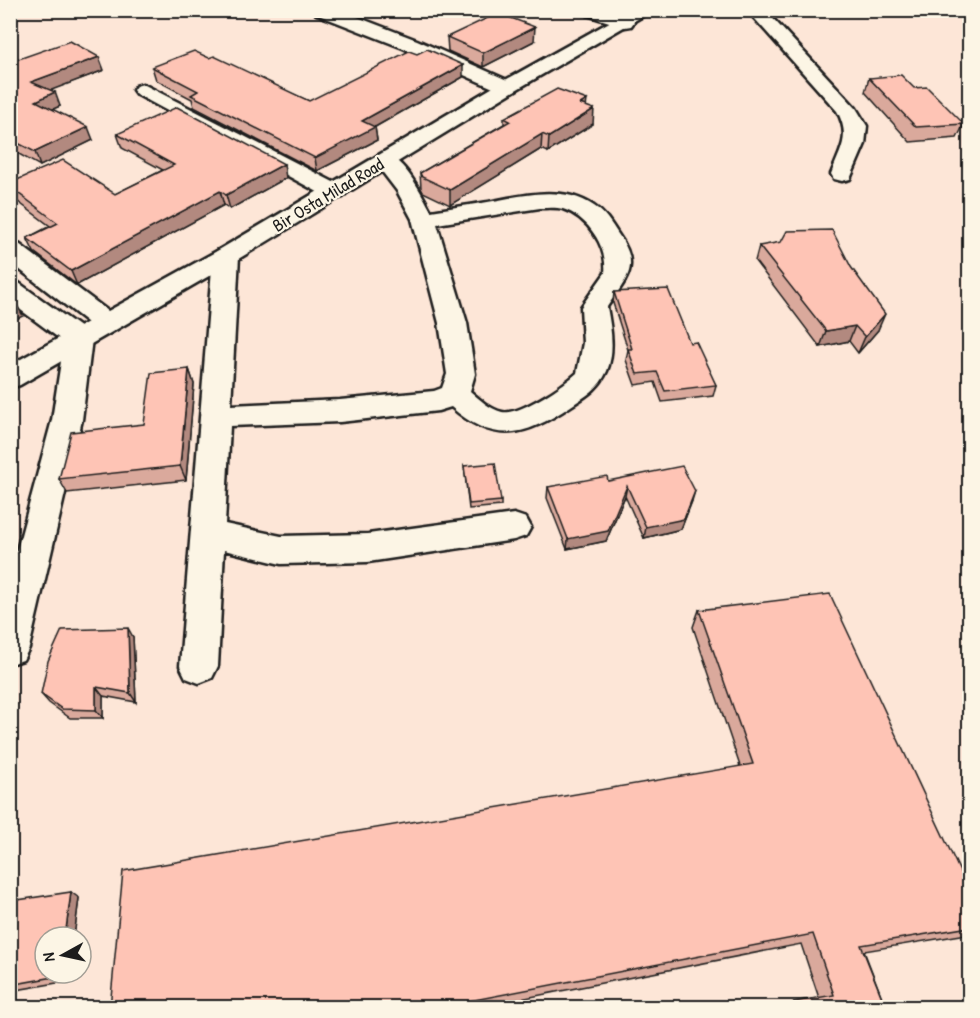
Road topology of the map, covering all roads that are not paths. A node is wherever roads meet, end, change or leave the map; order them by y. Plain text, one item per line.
1 (322, 10) edge
2 (590, 10) edge
3 (645, 10) edge
4 (755, 10) edge
5 (625, 22) junction
6 (507, 87) junction
7 (143, 90) dead end
8 (386, 161) junction
9 (842, 174) dead end
10 (335, 192) junction
11 (424, 219) junction
12 (10, 249) edge
13 (226, 256) junction
14 (10, 289) edge
15 (106, 323) junction
16 (78, 339) junction
17 (10, 378) edge
18 (454, 394) junction
19 (215, 416) junction
20 (514, 527) dead end
21 (207, 533) junction
22 (10, 648) edge
23 (198, 666) dead end

1 - 6 street
2 - 5 street
3 - 5 street, Bir Osta Milad Road
4 - 9 street
5 - 6 street, Bir Osta Milad Road
6 - 8 street, Bir Osta Milad Road
7 - 10 street
8 - 10 street, Bir Osta Milad Road
8 - 11 street
10 - 13 street, Bir Osta Milad Road
11 - 18 street
11 - 18 street
12 - 15 street
13 - 15 street, Bir Osta Milad Road
13 - 19 street
14 - 16 street
15 - 16 street, Bir Osta Milad Road
16 - 17 street, Bir Osta Milad Road
16 - 22 street
18 - 19 street
19 - 21 street
20 - 21 street
21 - 23 street

